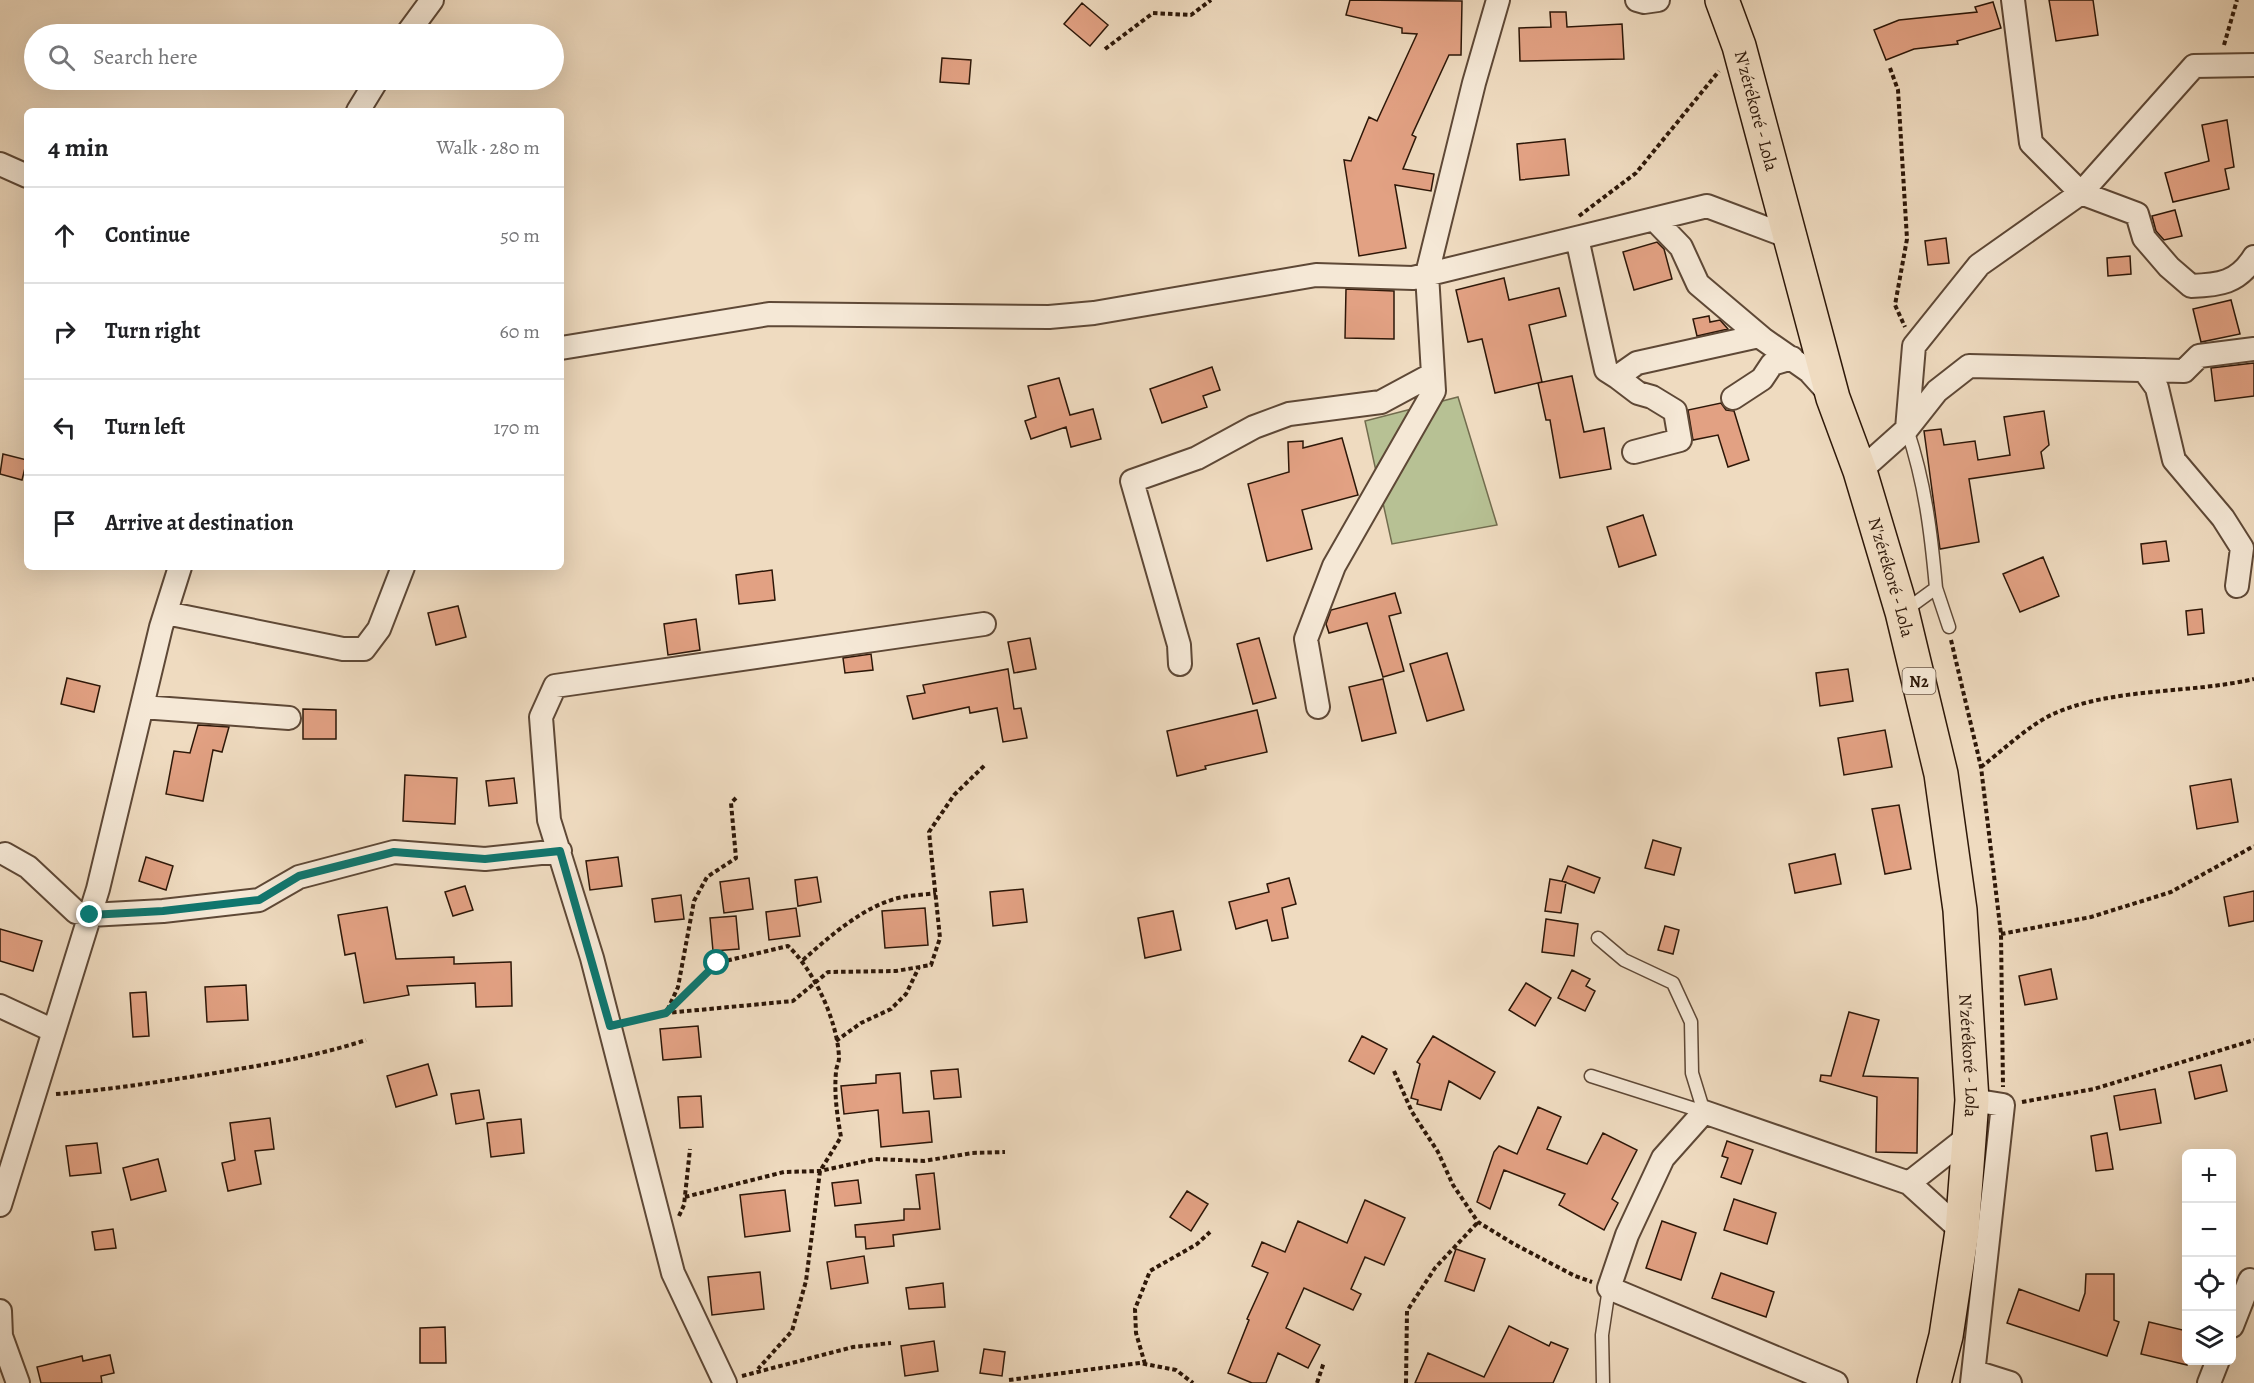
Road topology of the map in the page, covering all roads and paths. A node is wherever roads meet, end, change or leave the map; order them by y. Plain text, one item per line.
1 (432, 0) edge
2 (1211, 0) edge
3 (1498, 0) edge
4 (1637, 0) edge
5 (1659, 0) edge
6 (1722, 0) edge
7 (2013, 0) edge
8 (2237, 0) edge
9 (415, 24) edge
10 (1739, 46) junction
11 (1105, 49) dead end
12 (2254, 65) edge
13 (2218, 66) junction
14 (1890, 68) dead end
15 (371, 90) edge
16 (360, 108) edge
17 (0, 164) edge
18 (24, 175) edge
19 (2081, 192) junction
20 (1654, 219) junction
21 (1576, 229) junction
22 (1792, 238) junction
23 (2254, 257) edge
24 (1427, 274) junction
25 (1759, 336) junction
26 (1914, 346) junction
27 (564, 348) edge
28 (2254, 349) edge
29 (1792, 358) junction
30 (2144, 370) junction
31 (1433, 374) junction
32 (1617, 377) junction
33 (1733, 398) dead end
34 (1833, 398) junction
35 (1907, 429) junction
36 (1634, 452) dead end
37 (1860, 471) junction
38 (179, 570) edge
39 (402, 570) edge
40 (2237, 586) dead end
41 (1936, 588) junction
42 (1902, 612) junction
43 (166, 613) junction
44 (984, 624) dead end
45 (1948, 627) joint
46 (1180, 664) dead end
47 (2254, 679) edge
48 (142, 706) junction
49 (1318, 707) dead end
50 (289, 718) dead end
51 (986, 764) dead end
52 (1981, 767) junction
53 (736, 798) dead end
54 (2254, 846) edge
55 (560, 851) junction
56 (5, 854) dead end
57 (936, 893) junction
58 (90, 915) junction
59 (2001, 934) junction
60 (1598, 938) dead end
61 (803, 960) junction
62 (919, 967) junction
63 (816, 982) junction
64 (0, 1006) edge
65 (666, 1013) junction
66 (610, 1026) junction
67 (54, 1031) junction
68 (366, 1040) dead end
69 (2254, 1040) edge
70 (836, 1041) junction
71 (1394, 1071) dead end
72 (1591, 1076) dead end
73 (34, 1096) junction
74 (1988, 1103) junction
75 (1704, 1112) junction
76 (1969, 1136) junction
77 (690, 1149) dead end
78 (1005, 1152) dead end
79 (820, 1171) junction
80 (1909, 1183) junction
81 (685, 1197) junction
82 (0, 1205) edge
83 (1478, 1222) junction
84 (1962, 1231) junction
85 (1210, 1232) dead end
86 (666, 1244) junction
87 (2250, 1280) dead end
88 (1609, 1288) junction
89 (0, 1311) edge
90 (2236, 1316) edge
91 (891, 1343) dead end
92 (1324, 1362) dead end
93 (1145, 1364) junction
94 (2216, 1365) edge
95 (758, 1369) junction
96 (1973, 1377) edge
97 (1009, 1380) dead end
98 (18, 1383) edge
99 (725, 1383) edge
100 (1193, 1383) edge
101 (1317, 1383) edge
102 (1406, 1383) edge
103 (1603, 1383) edge
104 (1836, 1383) edge
105 (1934, 1383) edge
106 (2010, 1383) edge
107 (2209, 1383) edge

1 - 9 street
2 - 11 path
3 - 24 street
4 - 5 street
6 - 10 highway, N'zérékoré - Lola / N2
7 - 19 street
8 - 13 path
10 - 21 path
10 - 22 highway, N'zérékoré - Lola / N2
12 - 13 street
13 - 19 street
14 - 26 path
15 - 16 street
17 - 18 street
19 - 23 street
19 - 26 street
20 - 21 street
20 - 22 street
20 - 25 street
21 - 24 street
21 - 32 street
22 - 34 highway, N'zérékoré - Lola / N2
24 - 27 street
24 - 31 street
25 - 29 street
25 - 32 street
26 - 35 street
28 - 30 street
29 - 33 street
29 - 34 street
30 - 35 street
30 - 40 street
31 - 46 street
31 - 49 street
32 - 36 street
34 - 37 highway, N'zérékoré - Lola / N2
35 - 37 street
35 - 41 lane
37 - 42 highway, N'zérékoré - Lola / N2
38 - 43 street
39 - 43 street
41 - 42 lane
41 - 45 lane
42 - 74 highway, N'zérékoré - Lola / N2
43 - 48 street
44 - 55 street
45 - 52 path
47 - 52 path
48 - 50 street
48 - 58 street
51 - 57 path
52 - 59 path
53 - 65 path
54 - 59 path
55 - 58 street
55 - 66 street
56 - 58 street
57 - 61 path
57 - 62 path
58 - 67 street
59 - 74 path
60 - 75 lane
61 - 63 path
61 - 65 path
62 - 63 path
62 - 70 path
63 - 65 path
63 - 70 path
64 - 67 street
65 - 66 path
66 - 86 street
67 - 73 street
68 - 73 path
69 - 74 path
70 - 79 path
71 - 83 path
72 - 75 lane
73 - 82 street
74 - 76 highway, N'zérékoré - Lola / N2
74 - 96 street
75 - 80 street
75 - 88 street
76 - 80 street
76 - 84 highway, N'zérékoré - Lola / N2
77 - 81 path
78 - 79 path
79 - 81 path
79 - 95 path
80 - 84 street
81 - 86 path
83 - 88 path
83 - 102 path
84 - 105 highway, N'zérékoré - Lola / N2
85 - 93 path
86 - 99 street
87 - 90 street
88 - 103 lane
88 - 104 street
89 - 98 street
91 - 95 path
92 - 101 path
93 - 97 path
93 - 100 path
94 - 107 street
95 - 99 path
96 - 106 street

